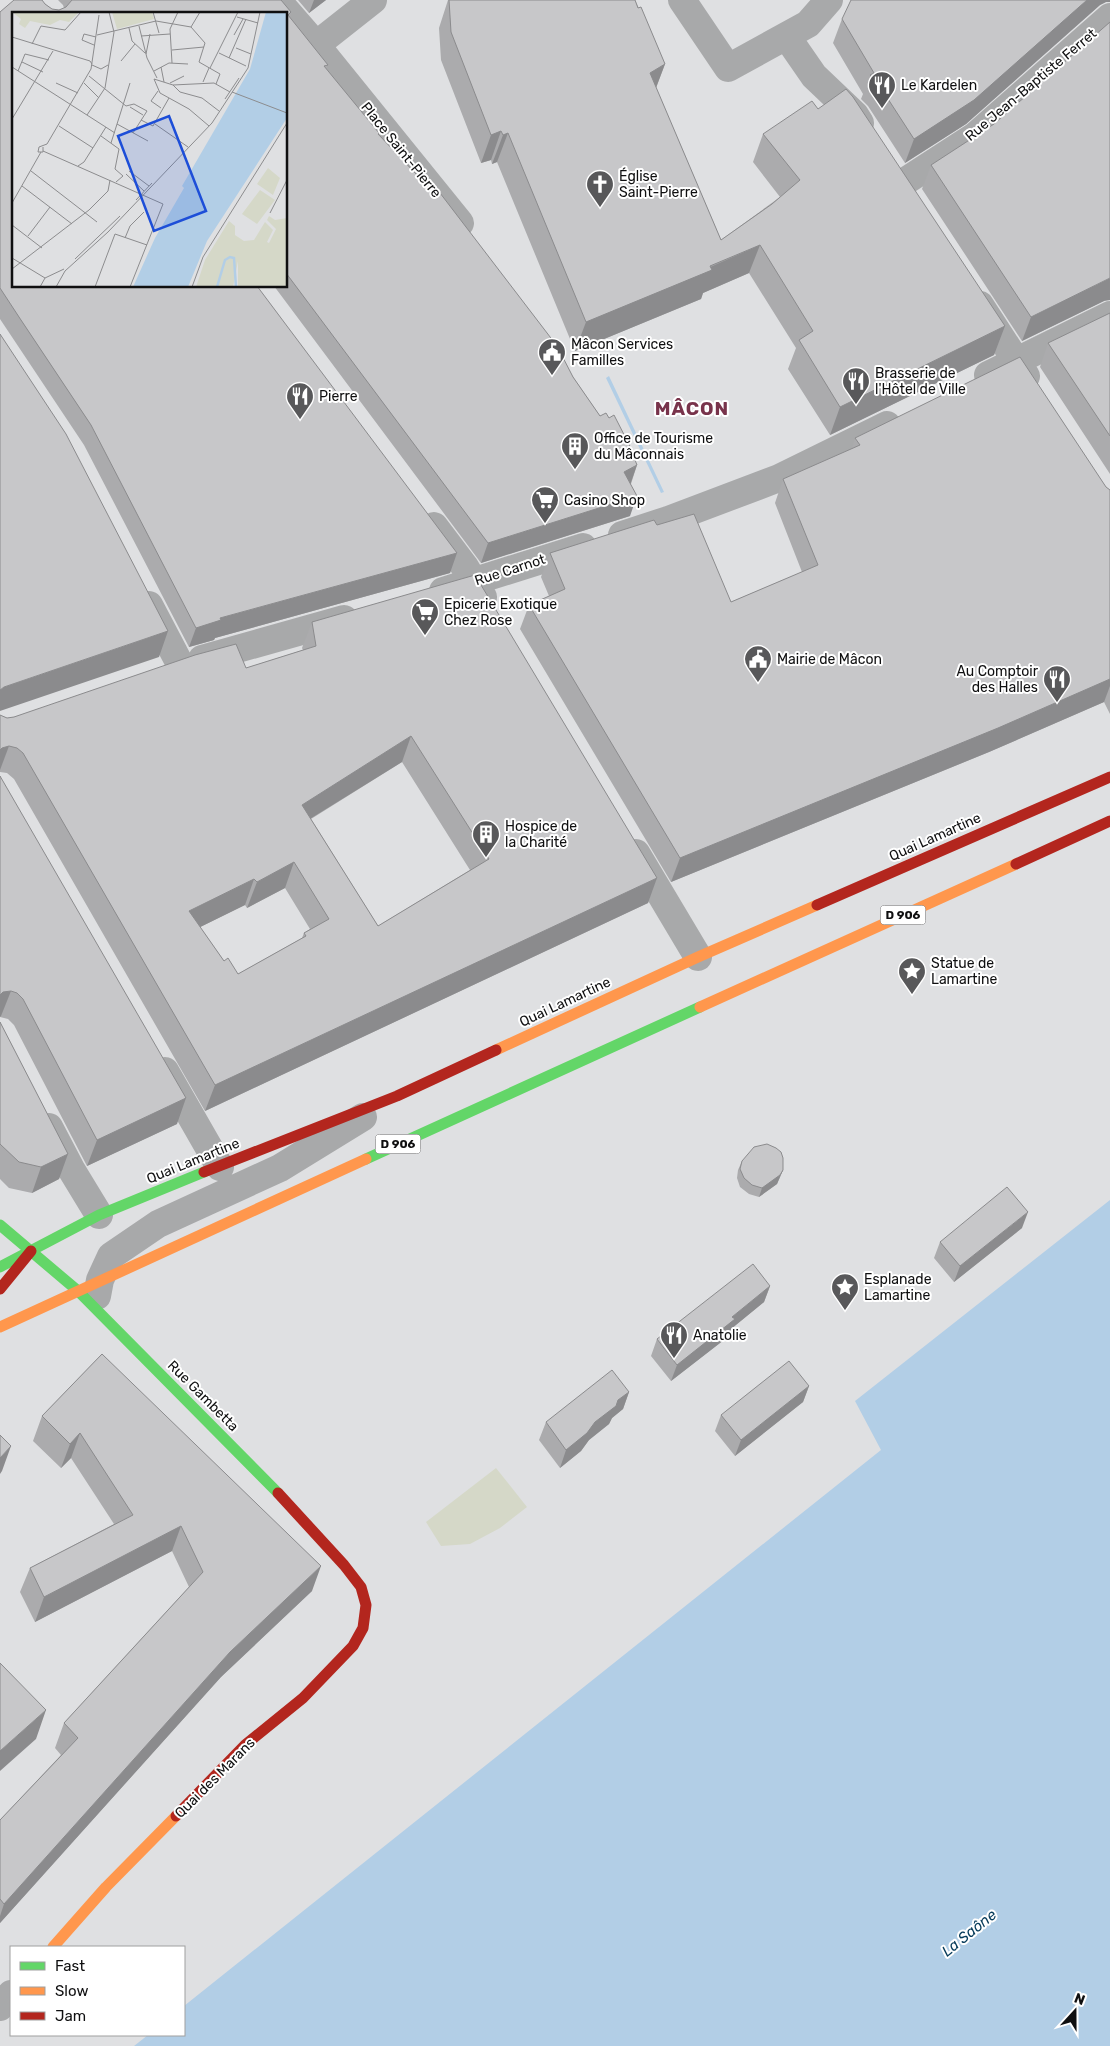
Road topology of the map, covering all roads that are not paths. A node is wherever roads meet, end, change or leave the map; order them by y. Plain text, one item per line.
1 (277, 0) edge
2 (373, 0) edge
3 (682, 0) edge
4 (829, 0) edge
5 (287, 12) edge
6 (288, 13) edge
7 (1110, 17) edge
8 (787, 36) junction
9 (316, 45) junction
10 (477, 245) edge
11 (965, 282) edge
12 (1110, 315) edge
13 (1016, 362) junction
14 (963, 388) edge
15 (1038, 395) edge
16 (910, 414) edge
17 (418, 505) edge
18 (136, 580) edge
19 (474, 582) junction
20 (417, 598) edge
21 (370, 612) edge
22 (494, 616) edge
23 (180, 666) junction
24 (153, 675) edge
25 (1110, 777) edge
26 (1110, 821) edge
27 (622, 829) edge
28 (698, 957) junction
29 (150, 1046) edge
30 (397, 1096) junction
31 (40, 1109) edge
32 (220, 1167) junction
33 (99, 1215) junction
34 (0, 1225) edge
35 (31, 1251) junction
36 (0, 1267) edge
37 (0, 1289) edge
38 (91, 1293) junction
39 (0, 1327) edge
40 (366, 1605) joint
41 (54, 1946) edge
42 (10, 1995) edge
43 (0, 2007) edge

1 - 5 street, Place Saint-Pierre
2 - 9 street
3 - 8 street
4 - 8 street
6 - 9 street, Place Saint-Pierre
7 - 8 street, Rue Jean-Baptiste Ferret
9 - 10 street, Place Saint-Pierre
11 - 13 street
12 - 13 street
13 - 14 street
13 - 15 street
16 - 19 street, Rue Carnot
17 - 19 street
18 - 23 street
19 - 20 street, Rue Carnot
19 - 22 street
21 - 23 street
23 - 24 street
25 - 28 main road, Quai Lamartine
26 - 38 main road, D 906
27 - 28 street
28 - 30 main road, Quai Lamartine
29 - 32 street
30 - 32 main road, Quai Lamartine
30 - 38 street
31 - 33 street
32 - 33 main road, Quai Lamartine
33 - 35 main road, Quai Lamartine
34 - 35 main road, Rue Gambetta
35 - 36 main road, Quai Lamartine
35 - 37 main road
35 - 38 main road, Rue Gambetta
38 - 39 main road, D 906
38 - 40 main road, Rue Gambetta
40 - 41 main road, Quai des Marans
42 - 43 street

